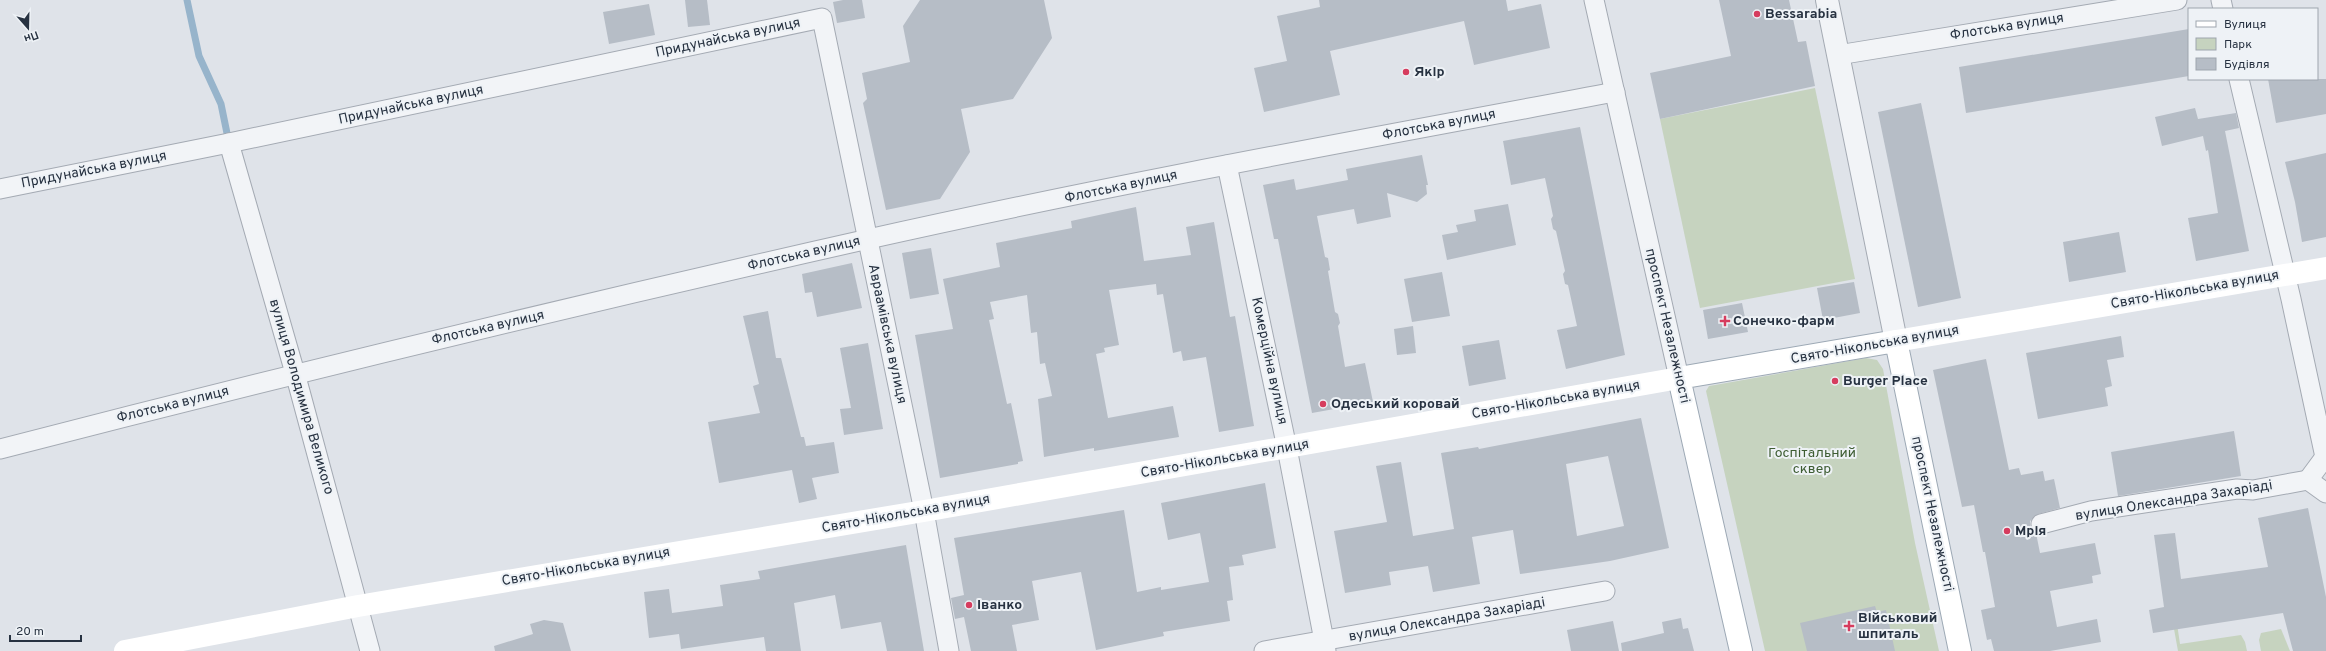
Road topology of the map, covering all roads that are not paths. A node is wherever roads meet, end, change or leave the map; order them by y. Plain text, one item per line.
1 (1594, 0) edge
2 (1827, 0) edge
3 (2177, 0) edge
4 (822, 18) joint
5 (1838, 55) junction
6 (2239, 80) edge
7 (1614, 92) junction
8 (229, 143) junction
9 (1227, 165) junction
10 (0, 189) edge
11 (867, 239) junction
12 (2326, 268) edge
13 (2285, 275) junction
14 (1896, 341) junction
15 (295, 373) junction
16 (1679, 378) junction
17 (1287, 448) junction
18 (0, 449) edge
19 (2325, 457) edge
20 (2308, 480) junction
21 (2326, 493) edge
22 (924, 511) junction
23 (2041, 524) dead end
24 (1606, 591) dead end
25 (358, 606) junction
26 (1325, 646) edge
27 (124, 651) edge
28 (370, 651) edge
29 (949, 651) edge
30 (1264, 651) edge
31 (1741, 651) edge
32 (1960, 651) edge

1 - 7 street, проспект Незалежності
2 - 5 street, проспект Незалежності
3 - 5 street, Флотська вулиця
4 - 8 street, Придунайська вулиця
4 - 11 street, Авраамівська вулиця
5 - 14 street, проспект Незалежності
6 - 13 street
7 - 9 street, Флотська вулиця
7 - 16 street, проспект Незалежності
8 - 10 street, Придунайська вулиця
8 - 15 street, вулиця Володимира Великого
9 - 11 street, Флотська вулиця
9 - 17 street, Комерційна вулиця
11 - 15 street, Флотська вулиця
11 - 22 street, Авраамівська вулиця
12 - 13 main road, Свято-Нікольська вулиця
13 - 14 main road, Свято-Нікольська вулиця
13 - 19 street
14 - 16 main road, Свято-Нікольська вулиця
14 - 32 main road, проспект Незалежності
15 - 18 street, Флотська вулиця
15 - 25 street, вулиця Володимира Великого
16 - 17 main road, Свято-Нікольська вулиця
16 - 31 main road, проспект Незалежності
17 - 22 main road, Свято-Нікольська вулиця
17 - 26 street, Комерційна вулиця
19 - 20 street
20 - 21 street
20 - 23 street, вулиця Олександра Захаріаді
22 - 25 main road, Свято-Нікольська вулиця
22 - 29 street, Авраамівська вулиця
24 - 26 street, вулиця Олександра Захаріаді
25 - 27 main road, Свято-Нікольська вулиця
25 - 28 street, вулиця Володимира Великого
26 - 30 street, вулиця Олександра Захаріаді

